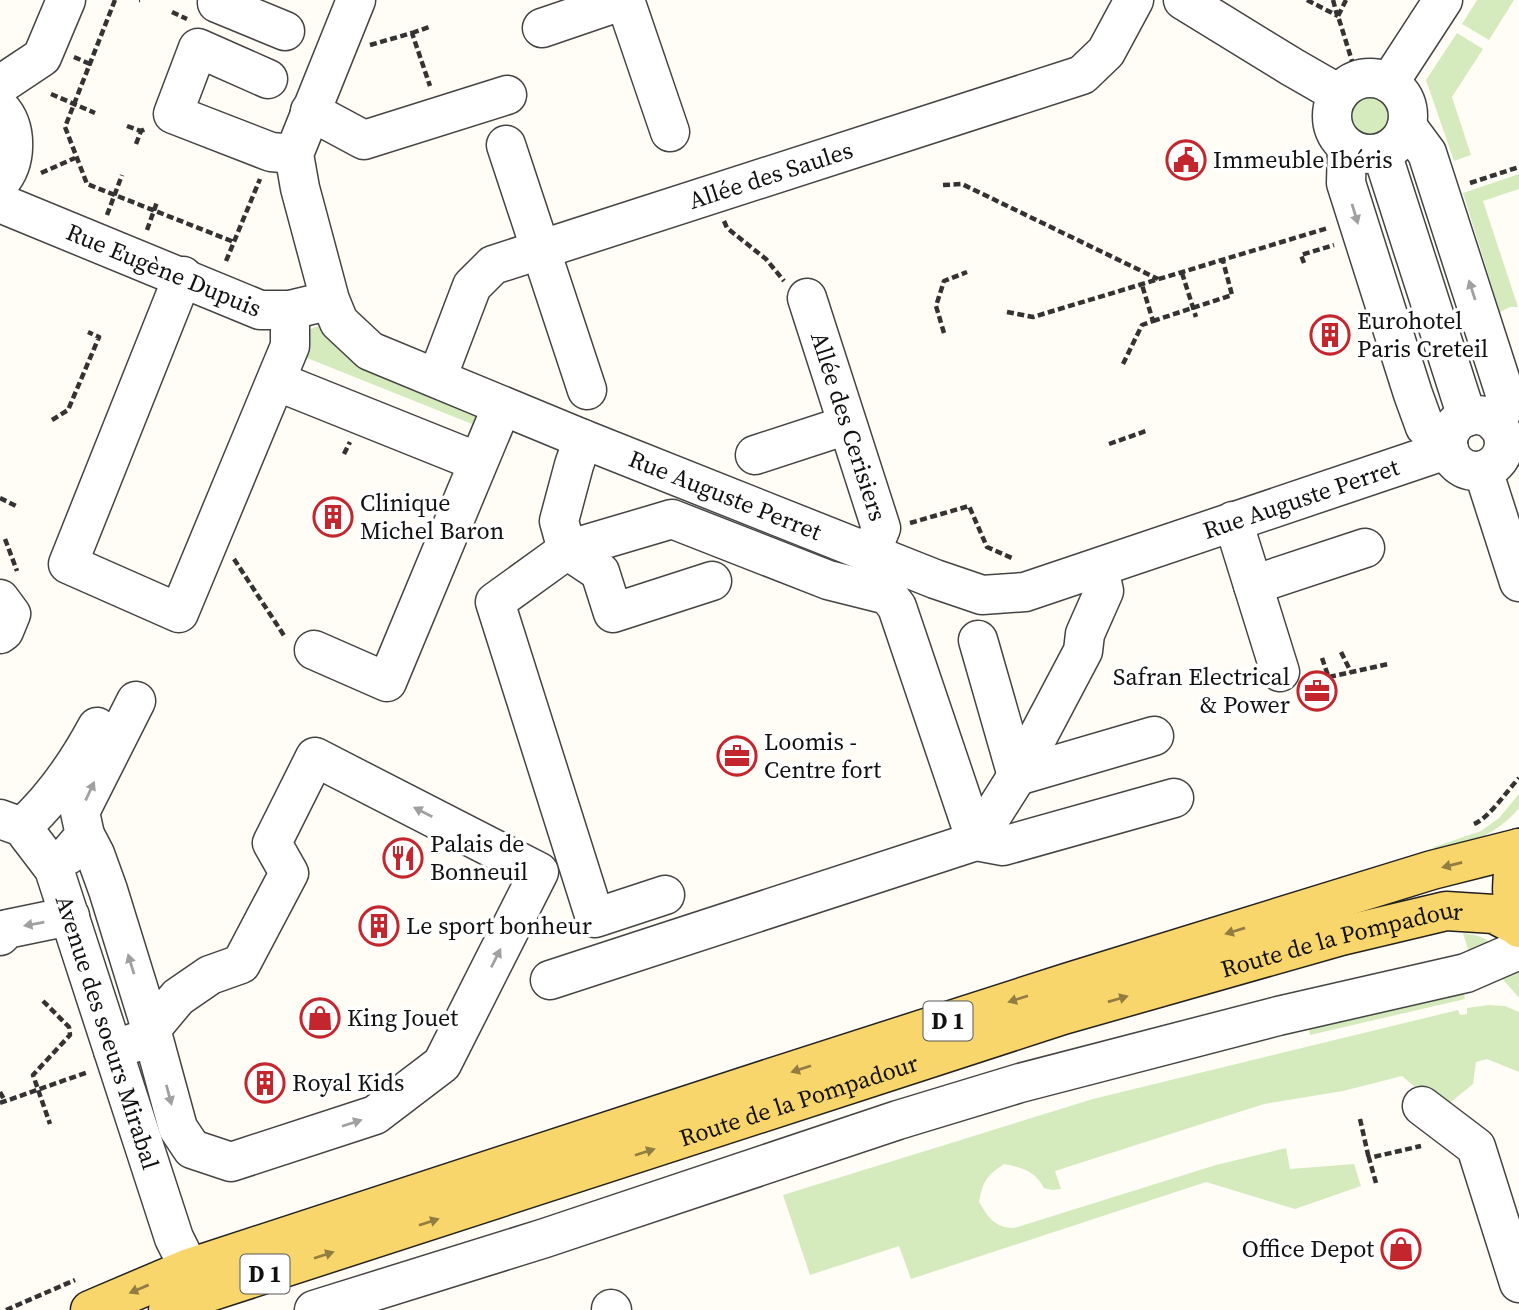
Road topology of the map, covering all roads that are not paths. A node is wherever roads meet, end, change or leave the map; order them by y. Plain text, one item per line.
1 (66, 0) edge
2 (218, 0) edge
3 (356, 0) edge
4 (624, 0) edge
5 (1134, 0) edge
6 (1184, 0) edge
7 (1443, 0) edge
8 (542, 28) dead end
9 (285, 31) dead end
10 (1346, 77) junction
11 (268, 79) dead end
12 (1389, 83) junction
13 (0, 85) edge
14 (507, 95) dead end
15 (0, 108) edge
16 (310, 111) junction
17 (670, 132) dead end
18 (1379, 142) junction
19 (506, 145) dead end
20 (282, 153) junction
21 (0, 182) edge
22 (0, 204) edge
23 (541, 249) junction
24 (183, 276) junction
25 (330, 300) junction
26 (808, 301) road end
27 (290, 310) junction
28 (437, 378) junction
29 (286, 385) dead end
30 (587, 390) dead end
31 (502, 405) junction
32 (846, 425) junction
33 (1480, 433) edge
34 (583, 439) junction
35 (755, 455) dead end
36 (478, 462) junction
37 (1233, 521) junction
38 (874, 544) junction
39 (1366, 548) dead end
40 (567, 550) junction
41 (1107, 566) junction
42 (712, 581) dead end
43 (1519, 582) edge
44 (1253, 585) junction
45 (978, 640) dead end
46 (314, 650) road end
47 (1280, 672) dead end
48 (1154, 736) dead end
49 (1017, 776) junction
50 (1174, 799) dead end
51 (11, 823) edge
52 (85, 835) junction
53 (976, 841) junction
54 (1519, 848) edge
55 (54, 869) junction
56 (665, 895) dead end
57 (70, 916) junction
58 (1519, 927) edge
59 (0, 936) edge
60 (1519, 950) edge
61 (550, 980) dead end
62 (151, 1030) junction
63 (104, 1059) junction
64 (1422, 1106) dead end
65 (189, 1268) junction
66 (1519, 1283) edge
67 (1519, 1306) edge
68 (90, 1310) edge
69 (168, 1310) edge
70 (314, 1310) edge
71 (1505, 1310) edge

1 - 13 street
2 - 9 street
3 - 16 street
4 - 8 street
4 - 17 street
5 - 23 street, Allée des Saules
6 - 10 street
7 - 12 street
10 - 12 street
10 - 18 street
11 - 20 street
12 - 18 street
14 - 16 street
15 - 21 street
16 - 20 street
18 - 33 street
18 -> 33 street
19 - 23 street
20 - 25 street, Rue Auguste Perret
22 - 24 street, Rue Eugène Dupuis
23 - 28 street, Allée des Saules
23 - 30 street
24 - 27 street, Rue Eugène Dupuis
24 - 27 street
25 - 27 street, Rue Eugène Dupuis
25 - 28 street, Rue Auguste Perret
26 - 32 street, Allée des Cerisiers
28 - 31 street, Rue Auguste Perret
29 - 36 street
31 - 34 street, Rue Auguste Perret
31 - 36 street
32 - 35 street
32 - 38 street, Allée des Cerisiers
33 - 37 street, Rue Auguste Perret
33 - 43 street
34 - 38 street, Rue Auguste Perret
34 - 40 street
36 - 46 street
37 - 41 street, Rue Auguste Perret
37 - 44 street
38 - 41 street, Rue Auguste Perret
39 - 44 street
40 - 42 street
40 - 53 street
40 - 56 street
41 - 49 street
44 - 47 street
45 - 49 street
48 - 49 street
49 - 53 street
50 - 53 street
52 -> 51 street
51 - 55 street, Avenue des soeurs Mirabal
52 - 55 street
62 -> 52 street
53 - 61 street
54 - 58 main road
54 -> 65 main road, Route de la Pompadour / D 1
55 - 57 street, Avenue des soeurs Mirabal
57 -> 59 street
57 - 63 street, Avenue des soeurs Mirabal
69 -> 58 main road, Route de la Pompadour / D 1
60 - 70 street
62 -> 62 street
62 - 63 street
63 - 65 street, Avenue des soeurs Mirabal
64 - 66 street
65 -> 68 main road, D 1
67 - 71 street

